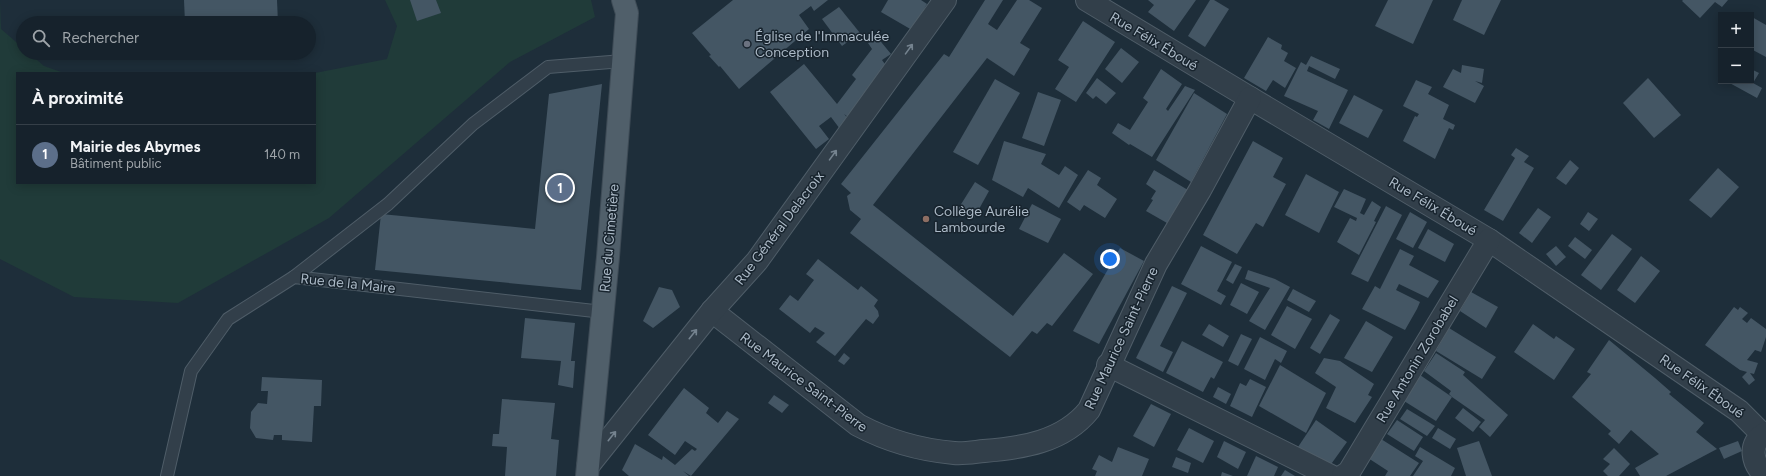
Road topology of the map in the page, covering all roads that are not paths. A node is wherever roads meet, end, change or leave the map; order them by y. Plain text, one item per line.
1 (945, 0) edge
2 (1087, 0) edge
3 (628, 4) edge
4 (623, 61) junction
5 (1250, 98) junction
6 (1489, 240) junction
7 (294, 277) junction
8 (603, 312) junction
9 (712, 312) junction
10 (1108, 365) junction
11 (1764, 434) edge
12 (587, 471) edge
13 (167, 476) edge
14 (1331, 476) edge
15 (1343, 476) edge
16 (1766, 476) edge

9 -> 1 street, Rue Général Delacroix
2 - 5 street, Rue Félix Éboué
3 - 4 main road, Rue du Cimetière
4 - 7 lane
4 - 8 main road, Rue du Cimetière
5 - 6 street, Rue Félix Éboué
5 - 10 street, Rue Maurice Saint-Pierre
6 - 11 street, Rue Félix Éboué
6 - 15 street, Rue Antonin Zorobabel
7 - 8 lane, Rue de la Maire
7 - 13 lane, Rue de la Maire
8 - 12 main road, Rue du Cimetière
9 - 10 street, Rue Maurice Saint-Pierre
12 -> 9 street, Rue Général Delacroix
10 - 14 street
11 - 16 street

